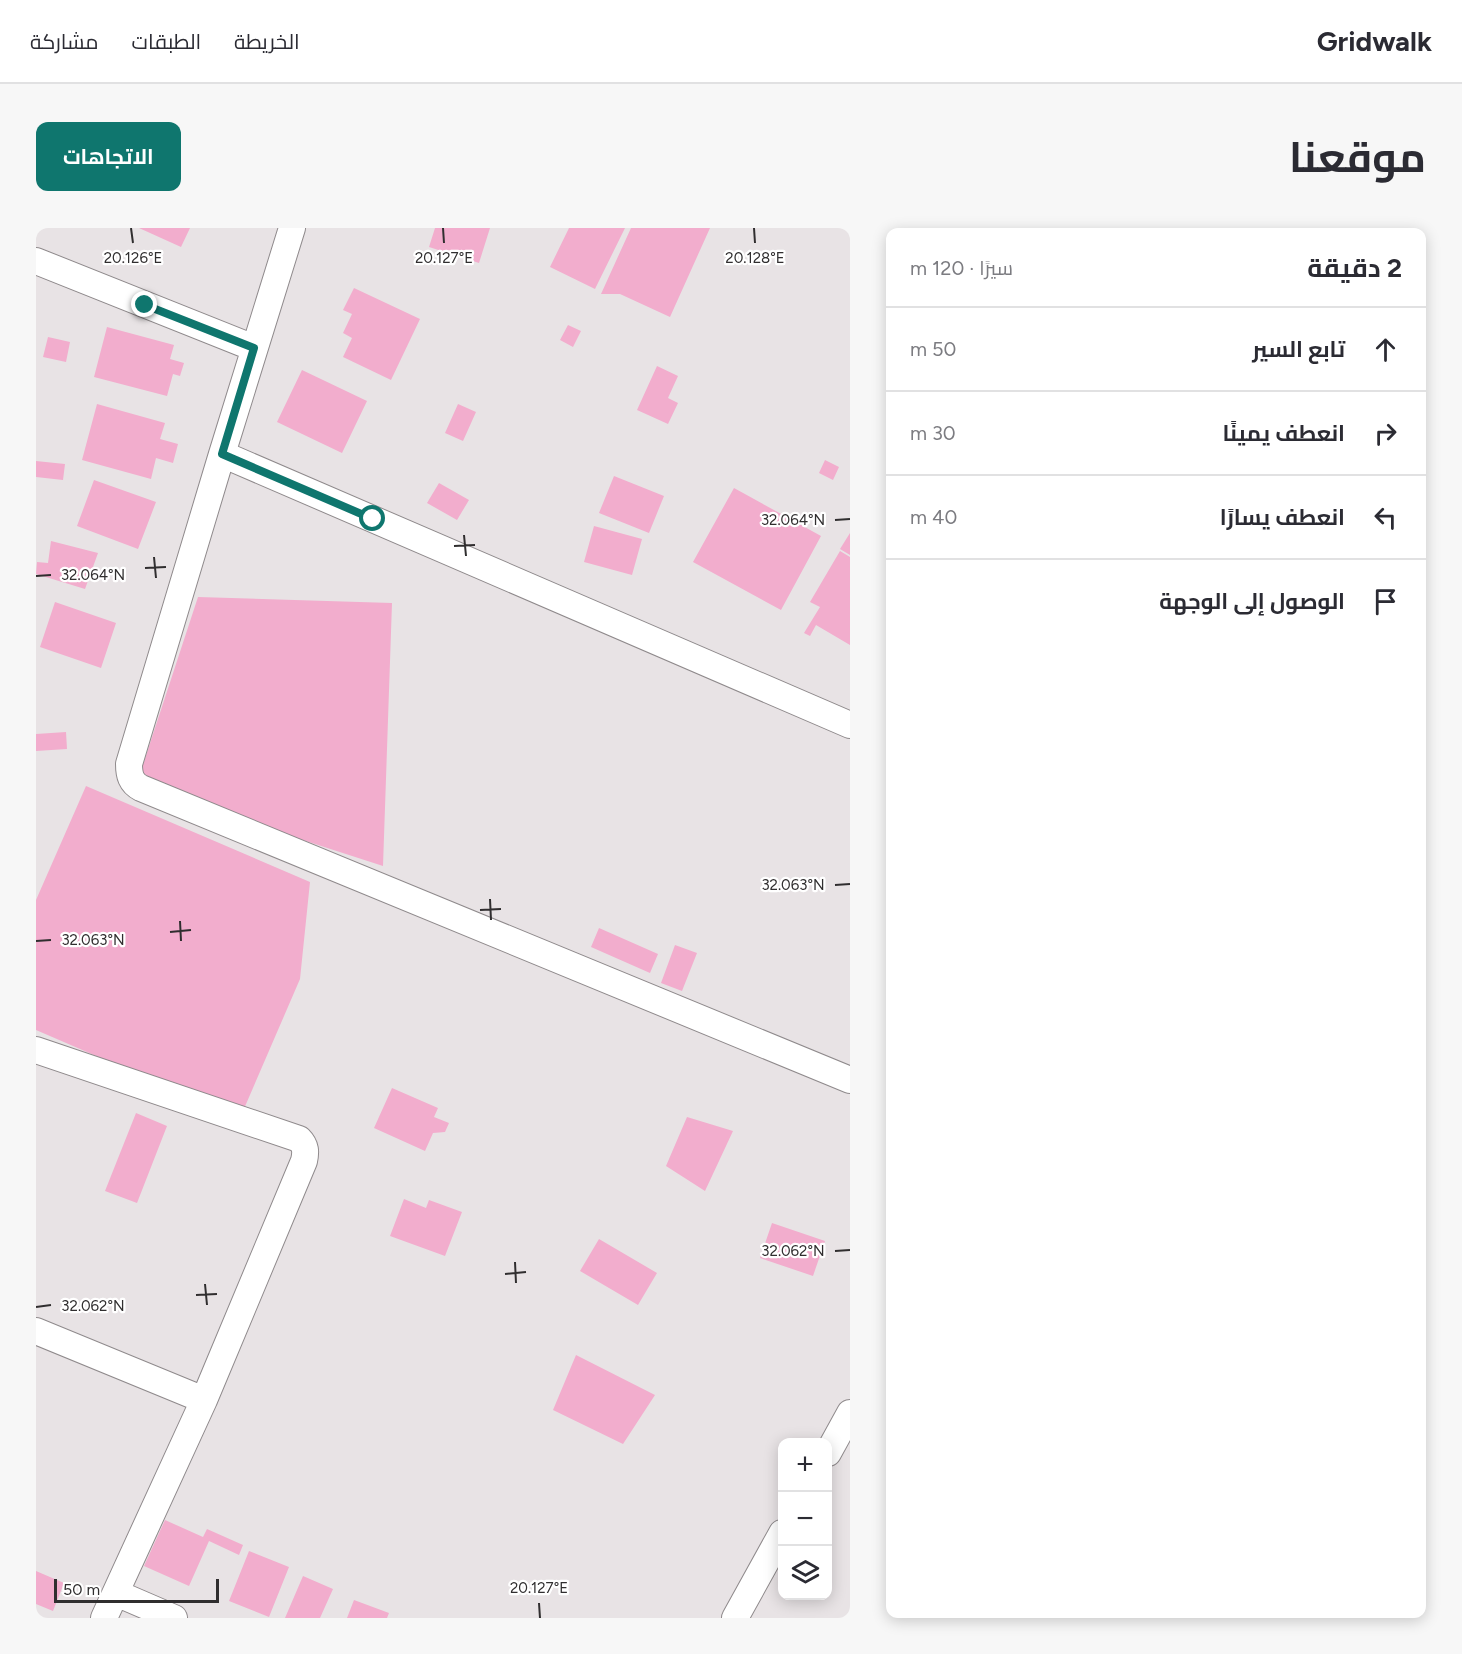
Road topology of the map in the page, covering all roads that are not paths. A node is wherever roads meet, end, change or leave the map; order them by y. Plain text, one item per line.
1 (292, 228) edge
2 (36, 261) edge
3 (254, 348) junction
4 (222, 454) junction
5 (850, 725) edge
6 (36, 1050) edge
7 (850, 1080) edge
8 (36, 1331) edge
9 (204, 1400) junction
10 (850, 1413) edge
11 (832, 1446) edge
12 (778, 1542) edge
13 (116, 1593) junction
14 (104, 1618) edge
15 (174, 1618) edge
16 (735, 1618) edge

1 - 3 street
2 - 3 street
3 - 4 street
4 - 5 street
4 - 7 street
6 - 9 street
8 - 9 street
9 - 13 street
10 - 11 street
12 - 16 street
13 - 14 street
13 - 15 street

